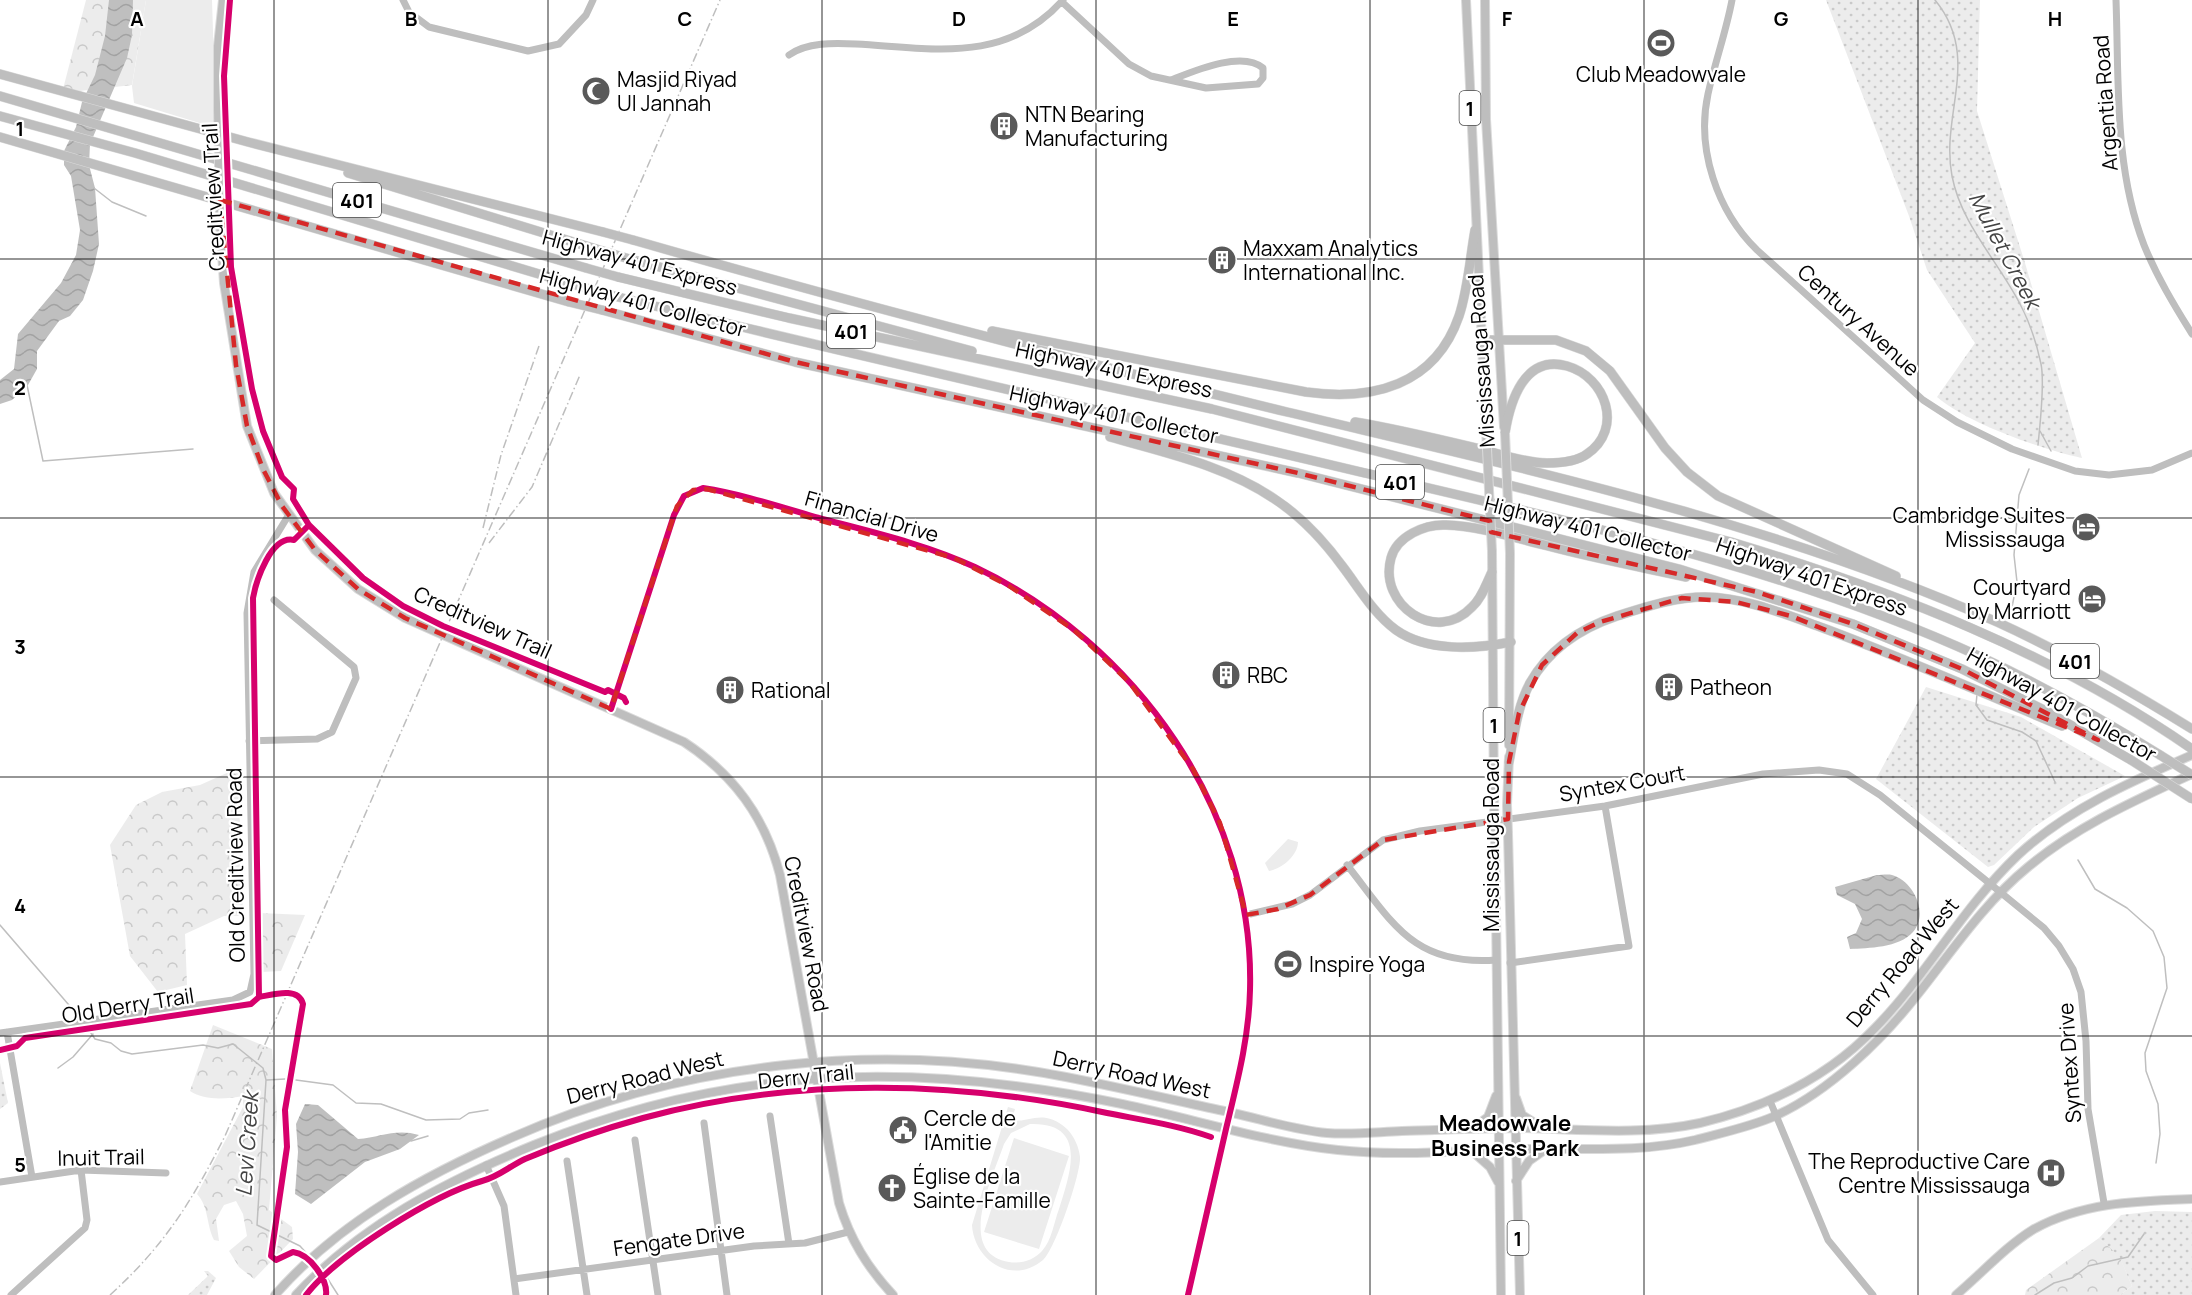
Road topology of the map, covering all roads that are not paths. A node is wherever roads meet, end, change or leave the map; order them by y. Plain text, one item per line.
1 (224, 0) edge
2 (403, 0) edge
3 (592, 0) edge
4 (1466, 0) edge
5 (1485, 0) edge
6 (1732, 0) edge
7 (2116, 0) edge
8 (1062, 1) edge
9 (789, 55) dead end
10 (0, 74) edge
11 (1171, 80) junction
12 (0, 96) edge
13 (0, 116) edge
14 (0, 137) edge
15 (248, 142) junction
16 (1475, 230) junction
17 (823, 295) junction
18 (2192, 334) edge
19 (1498, 339) junction
20 (1484, 340) junction
21 (1064, 376) junction
22 (1274, 408) junction
23 (1018, 412) junction
24 (1505, 433) junction
25 (2192, 453) edge
26 (288, 516) junction
27 (1492, 572) junction
28 (1757, 592) junction
29 (274, 600) dead end
30 (1952, 603) junction
31 (1511, 642) junction
32 (1493, 645) junction
33 (611, 709) junction
34 (2192, 729) edge
35 (2098, 740) junction
36 (249, 741) junction
37 (2188, 747) edge
38 (2192, 755) edge
39 (1509, 762) junction
40 (2192, 775) edge
41 (2192, 799) edge
42 (1605, 806) junction
43 (1347, 865) junction
44 (1990, 884) junction
45 (2001, 893) junction
46 (1246, 915) junction
47 (1496, 960) junction
48 (1510, 963) junction
49 (4, 1032) edge
50 (813, 1062) junction
51 (816, 1077) junction
52 (1513, 1083) junction
53 (1497, 1093) junction
54 (1770, 1101) junction
55 (1230, 1113) junction
56 (770, 1116) dead end
57 (1776, 1116) junction
58 (704, 1123) dead end
59 (1227, 1128) junction
60 (1514, 1128) junction
61 (1472, 1129) junction
62 (1498, 1129) junction
63 (1544, 1129) junction
64 (635, 1140) dead end
65 (1515, 1149) junction
66 (1546, 1149) junction
67 (1497, 1150) junction
68 (1471, 1151) junction
69 (567, 1161) dead end
70 (486, 1165) junction
71 (81, 1170) junction
72 (166, 1173) dead end
73 (32, 1177) junction
74 (1516, 1181) junction
75 (0, 1182) edge
76 (1499, 1184) junction
77 (2192, 1199) edge
78 (2104, 1203) junction
79 (848, 1232) junction
80 (789, 1244) junction
81 (722, 1250) junction
82 (653, 1259) junction
83 (583, 1269) junction
84 (514, 1279) junction
85 (11, 1295) edge
86 (275, 1295) edge
87 (296, 1295) edge
88 (516, 1295) edge
89 (587, 1295) edge
90 (658, 1295) edge
91 (728, 1295) edge
92 (893, 1295) edge
93 (1188, 1295) edge
94 (1501, 1295) edge
95 (1520, 1295) edge
96 (1873, 1295) edge
97 (1956, 1295) edge

1 - 26 main road, Creditview Road, bridge
2 - 3 street
4 - 16 main road, Mississauga Road / 1
5 - 19 main road, Mississauga Road / 1
6 - 25 street, Century Avenue
7 - 18 street, Argentia Road
8 - 9 street
8 - 11 street
10 - 15 highway, Highway 401 Collector / 401
11 - 11 street
12 - 21 highway, Highway 401 Express / 401, bridge
13 - 40 highway, Highway 401 Express / 401, bridge
14 - 23 highway, Highway 401 Collector / 401, bridge
15 - 17 highway, Highway 401 Collector / 401, bridge
15 - 21 highway, bridge
16 - 17 highway
16 - 20 main road, Mississauga Road / 1
17 - 22 highway, Highway 401 Collector / 401
19 - 20 highway
19 - 24 main road, Mississauga Road / 1
19 - 30 highway
20 - 27 main road, Mississauga Road / 1, bridge
21 - 37 highway, Highway 401 Express / 401
22 - 24 highway
22 - 30 highway, Highway 401 Collector / 401
23 - 28 highway, Highway 401 Collector / 401
23 - 32 highway
24 - 31 main road, Mississauga Road / 1, bridge
26 - 33 main road, Creditview Road
26 - 36 street, Old Creditview Road
27 - 28 highway
27 - 32 main road, Mississauga Road / 1
28 - 35 highway, Highway 401 Collector / 401
29 - 36 street
30 - 34 highway, Highway 401 Collector / 401
31 - 32 highway
31 - 39 main road, Mississauga Road / 1
32 - 47 main road, Mississauga Road / 1, bridge
33 - 46 street, Financial Drive
33 - 50 main road, Creditview Road
35 - 39 highway
35 - 41 highway, Highway 401 Collector / 401, bridge
36 - 49 street, Old Creditview Road
38 - 44 main road, Derry Road West
39 - 48 main road, Mississauga Road / 1, bridge
40 - 45 main road, Derry Road West
42 - 43 street, Syntex Court
42 - 44 street, Syntex Court
42 - 48 street
43 - 46 street, Syntex Court
43 - 47 street
44 - 45 street, Syntex Drive
44 - 54 main road, Derry Road West
45 - 57 main road, Derry Road West
45 - 78 street, Syntex Drive
46 - 55 street, Financial Drive
47 - 53 main road, Mississauga Road / 1
48 - 52 main road, Mississauga Road / 1
49 - 73 street
50 - 51 main road, Creditview Road
50 - 55 main road, Derry Road West
50 - 86 main road, Derry Road West
51 - 59 main road, Derry Road West
51 - 70 main road, Derry Road West
51 - 79 main road, Creditview Road
52 - 60 main road, Mississauga Road / 1
52 - 63 main road
53 - 61 main road
53 - 62 main road, Mississauga Road / 1
54 - 57 street
54 - 63 main road, Derry Road West
55 - 59 street, Financial Drive
55 - 61 main road, Derry Road West
56 - 80 street
57 - 66 main road, Derry Road West
57 - 96 street
58 - 81 street
59 - 68 main road, Derry Road West
59 - 93 street, Financial Drive
60 - 62 main road, Derry Road West
60 - 63 main road, Derry Road West
60 - 65 main road, Mississauga Road / 1
61 - 62 main road, Derry Road West
62 - 67 main road, Mississauga Road / 1
64 - 82 street
65 - 66 main road, Derry Road West
65 - 67 main road, Derry Road West
65 - 74 main road, Mississauga Road / 1
66 - 74 main road
67 - 68 main road, Derry Road West
67 - 76 main road, Mississauga Road / 1
68 - 76 main road
69 - 83 street
70 - 84 street
70 - 87 main road, Derry Road West
71 - 72 street, Inuit Trail
71 - 73 street, Inuit Trail
71 - 85 street
73 - 75 street, Inuit Trail
74 - 95 main road, Mississauga Road / 1
76 - 94 main road, Mississauga Road / 1
77 - 78 main road
78 - 97 main road
79 - 80 street, Fengate Drive
79 - 92 main road, Creditview Road
80 - 81 street, Fengate Drive
81 - 82 street, Fengate Drive
81 - 91 street
82 - 83 street, Fengate Drive
82 - 90 street
83 - 84 street, Fengate Drive
83 - 89 street
84 - 88 street

